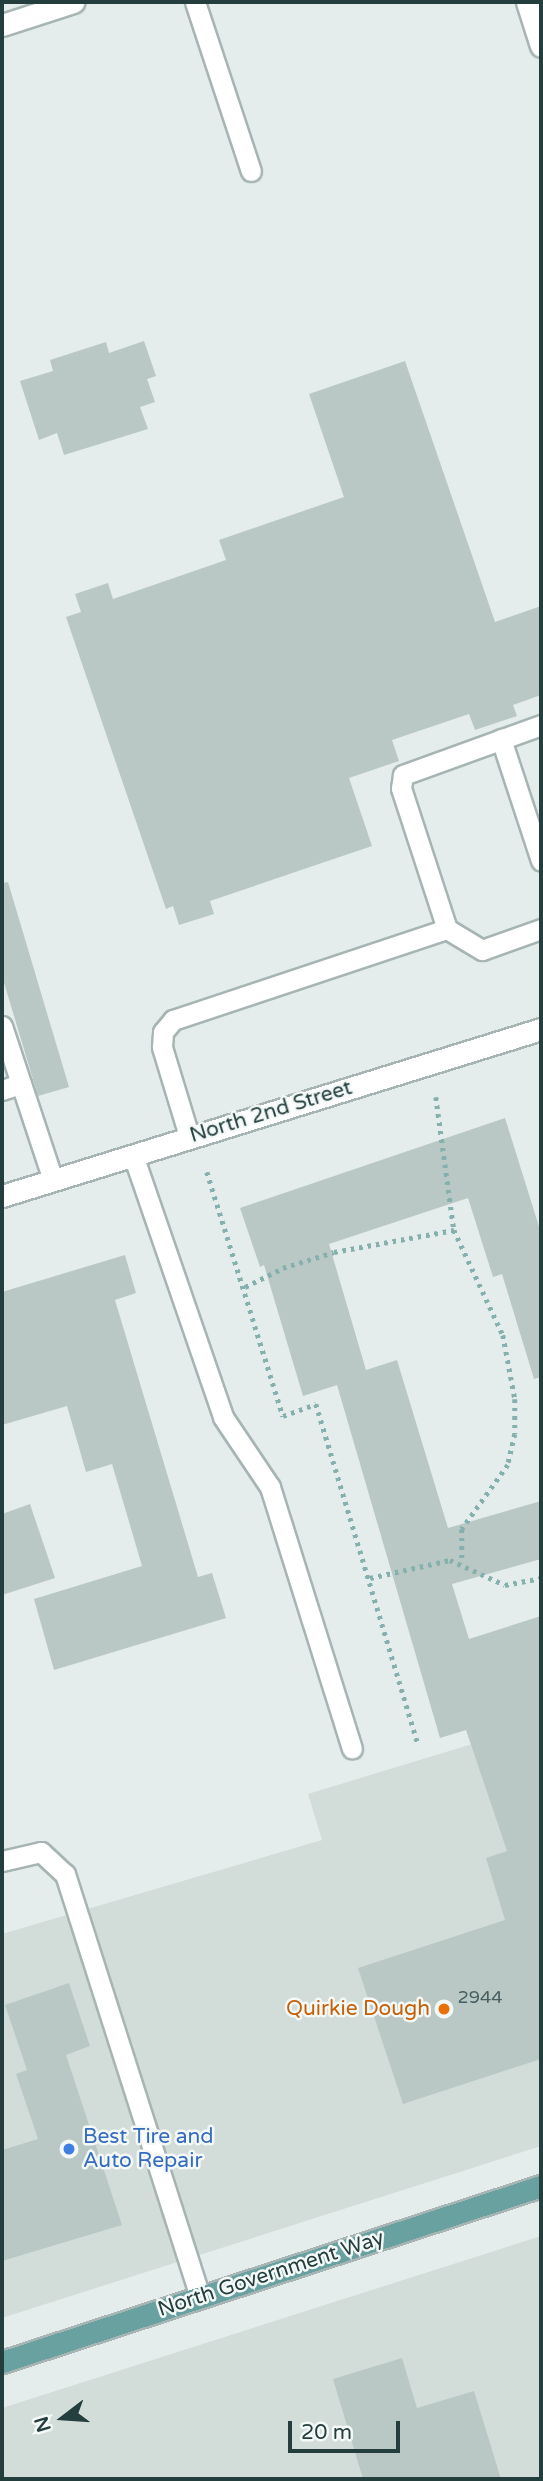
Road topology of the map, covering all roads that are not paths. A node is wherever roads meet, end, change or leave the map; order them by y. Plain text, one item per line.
1 (73, 2) edge
2 (195, 2) edge
3 (527, 2) edge
4 (2, 25) edge
5 (541, 46) edge
6 (251, 171) dead end
7 (541, 725) edge
8 (501, 738) junction
9 (541, 861) edge
10 (447, 929) junction
11 (541, 929) edge
12 (2, 1026) edge
13 (541, 1029) edge
14 (11, 1087) edge
15 (190, 1136) junction
16 (133, 1154) junction
17 (52, 1180) junction
18 (2, 1196) edge
19 (352, 1748) dead end
20 (2, 1861) edge
21 (541, 2186) edge
22 (200, 2298) junction
23 (2, 2362) edge

1 - 4 street
2 - 6 lane
3 - 5 street
7 - 8 lane
8 - 9 lane
8 - 10 lane
10 - 11 lane
10 - 15 lane
12 - 14 lane
13 - 15 street, North 2nd Street
14 - 17 lane
15 - 16 street, North 2nd Street
16 - 17 street, North 2nd Street
16 - 19 lane
17 - 18 street, North 2nd Street
20 - 22 lane
21 - 22 main road, North Government Way
22 - 23 main road, North Government Way

